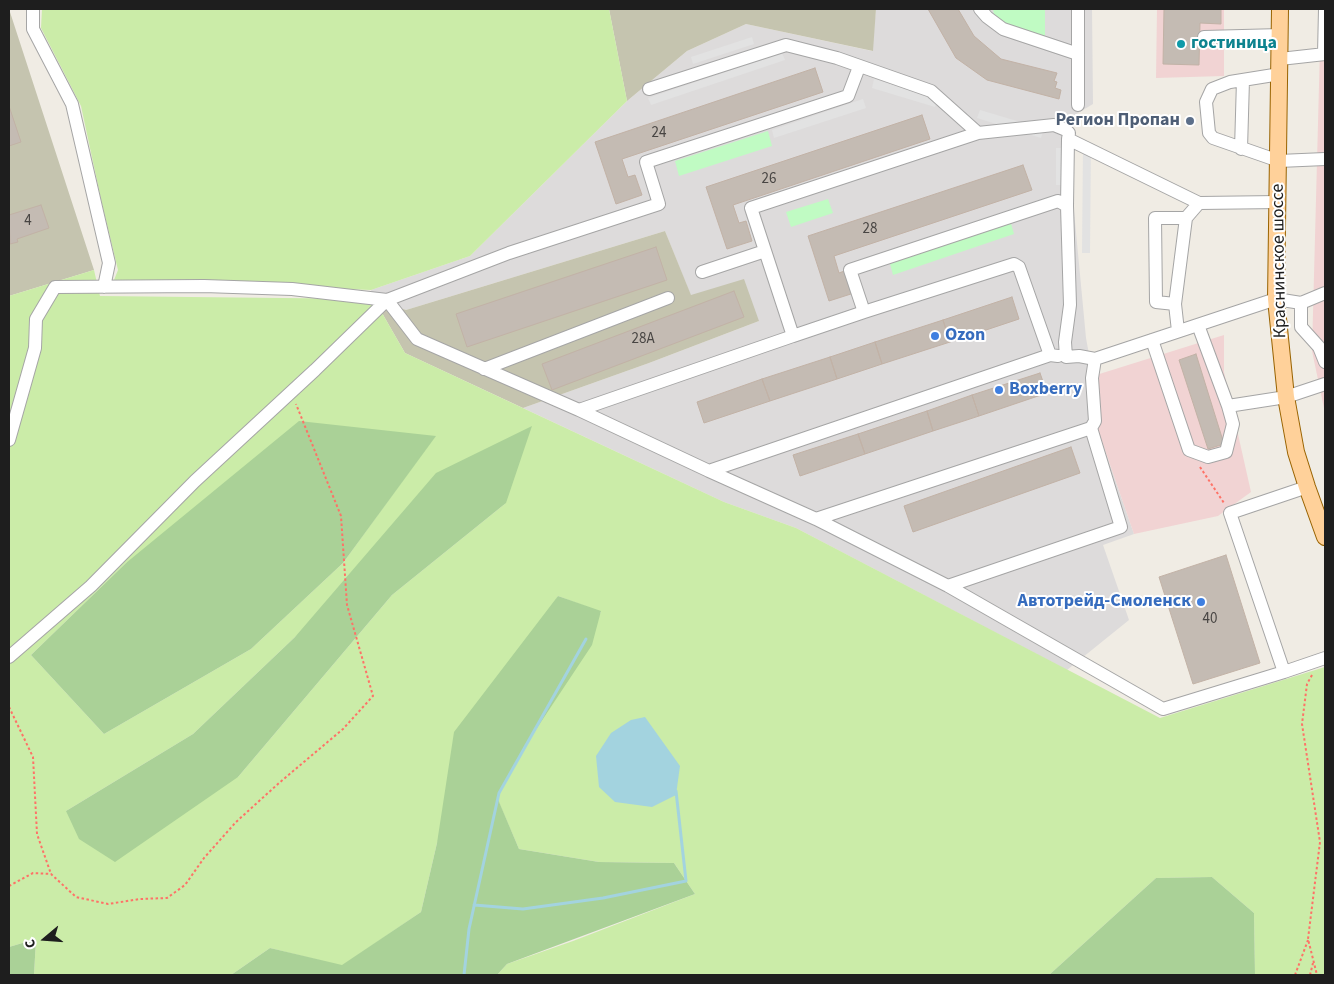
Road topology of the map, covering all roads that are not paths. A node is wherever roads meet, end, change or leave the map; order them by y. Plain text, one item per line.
1 (33, 9) edge
2 (980, 9) edge
3 (1078, 9) edge
4 (1280, 9) edge
5 (1325, 9) edge
6 (1325, 23) edge
7 (1280, 35) junction
8 (1204, 37) dead end
9 (1078, 54) junction
10 (1325, 54) edge
11 (859, 66) junction
12 (1280, 67) junction
13 (1243, 80) junction
14 (649, 89) dead end
15 (1078, 105) dead end
16 (978, 133) junction
17 (1068, 139) junction
18 (1241, 149) junction
19 (1325, 158) edge
20 (1278, 161) junction
21 (1278, 202) junction
22 (1199, 203) junction
23 (1067, 206) junction
24 (1186, 218) junction
25 (765, 251) junction
26 (702, 272) dead end
27 (104, 287) junction
28 (1325, 294) edge
29 (668, 298) dead end
30 (1276, 299) junction
31 (387, 300) junction
32 (1301, 303) junction
33 (1175, 304) junction
34 (864, 312) junction
35 (1198, 325) junction
36 (1178, 331) junction
37 (793, 336) junction
38 (1152, 340) junction
39 (1050, 355) junction
40 (1066, 357) junction
41 (1094, 359) junction
42 (1325, 362) edge
43 (484, 369) junction
44 (1325, 384) edge
45 (1286, 397) junction
46 (1228, 406) junction
47 (579, 410) junction
48 (1091, 428) junction
49 (9, 440) edge
50 (709, 471) junction
51 (1307, 487) junction
52 (816, 519) junction
53 (1325, 537) edge
54 (948, 586) junction
55 (9, 658) edge
56 (1323, 658) edge
57 (1284, 672) junction

1 - 27 lane
2 - 9 lane
3 - 9 lane
4 - 7 main road, Краснинское шоссе
5 - 6 lane
6 - 10 lane
7 - 8 lane
7 - 12 main road, Краснинское шоссе
9 - 15 lane
10 - 12 lane
11 - 14 lane
11 - 16 lane
11 - 31 lane
12 - 13 lane
12 - 20 main road, Краснинское шоссе
13 - 18 lane
13 - 18 lane
16 - 17 lane
16 - 25 lane
17 - 22 lane
17 - 23 lane
18 - 20 lane
19 - 20 lane
20 - 21 main road, Краснинское шоссе
21 - 22 lane
21 - 30 main road, Краснинское шоссе
22 - 24 lane
23 - 34 lane
23 - 40 lane
24 - 33 lane
24 - 33 lane
25 - 26 lane
25 - 37 lane
27 - 31 lane
27 - 49 lane
28 - 32 lane
29 - 43 lane
30 - 32 lane
30 - 35 lane
30 - 45 main road, Краснинское шоссе
31 - 43 lane
31 - 55 lane
32 - 42 lane
33 - 36 lane
34 - 37 lane
34 - 39 lane
35 - 36 lane
35 - 46 lane
36 - 38 lane
37 - 47 lane
38 - 41 lane
38 - 46 lane
39 - 40 lane
39 - 50 lane
40 - 41 lane
41 - 48 lane
43 - 47 lane
44 - 45 lane
45 - 46 lane
45 - 51 main road, Краснинское шоссе
47 - 50 lane
48 - 52 lane
48 - 54 lane
50 - 52 lane
51 - 53 main road, Краснинское шоссе
51 - 57 lane
52 - 54 lane
54 - 57 lane
56 - 57 lane

